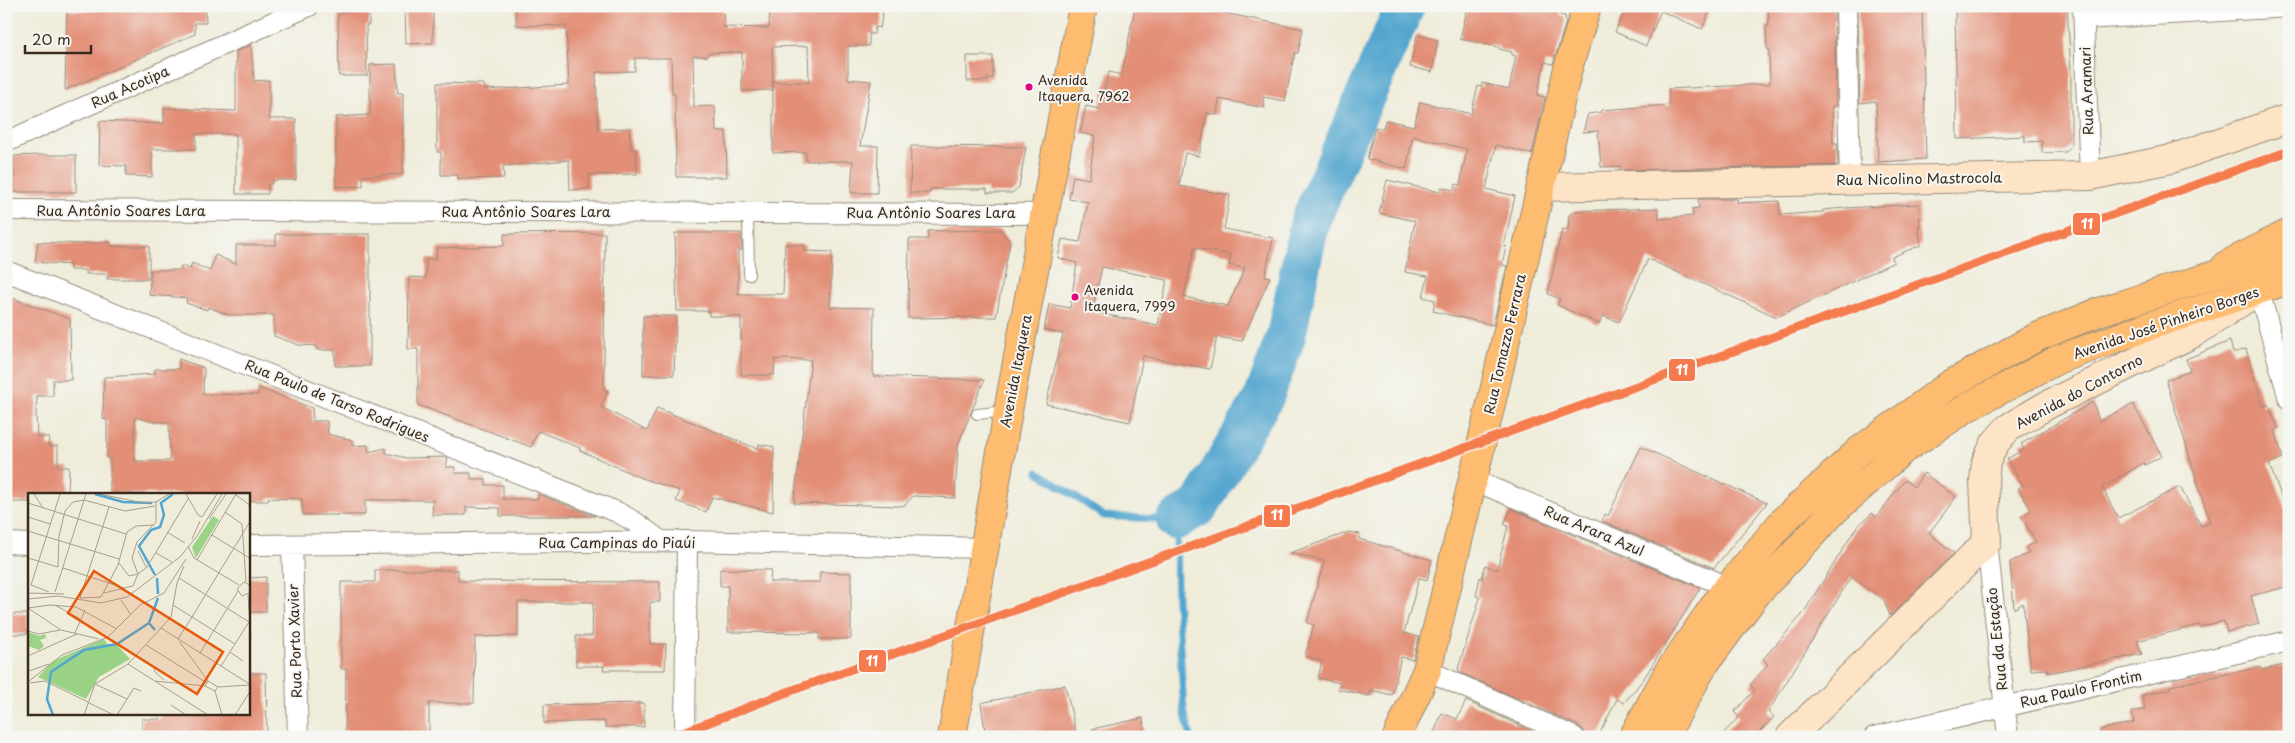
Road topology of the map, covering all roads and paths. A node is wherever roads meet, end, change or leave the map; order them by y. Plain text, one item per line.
1 (309, 6) edge
2 (1083, 6) edge
3 (1587, 6) edge
4 (1846, 6) edge
5 (2289, 6) edge
6 (2084, 13) edge
7 (2289, 118) edge
8 (6, 142) edge
9 (2090, 176) junction
10 (1850, 180) junction
11 (1541, 187) junction
12 (6, 210) edge
13 (748, 213) junction
14 (1046, 214) junction
15 (2289, 232) edge
16 (2289, 251) edge
17 (6, 271) edge
18 (748, 275) dead end
19 (2201, 279) junction
20 (2289, 280) edge
21 (2259, 291) junction
22 (2289, 398) edge
23 (1008, 411) junction
24 (977, 414) dead end
25 (1473, 480) junction
26 (687, 541) junction
27 (662, 542) junction
28 (1987, 542) junction
29 (6, 543) edge
30 (28, 544) edge
31 (250, 545) edge
32 (292, 546) junction
33 (984, 548) junction
34 (1714, 582) dead end
35 (2289, 641) edge
36 (1427, 670) junction
37 (2004, 707) junction
38 (298, 737) edge
39 (685, 737) edge
40 (952, 737) edge
41 (1397, 737) edge
42 (1574, 737) edge
43 (1633, 737) edge
44 (1664, 737) edge
45 (1790, 737) edge
46 (1874, 737) edge
47 (2008, 737) edge

1 - 8 street, Rua Acotipa
2 - 14 main road, Avenida Itaquera
3 - 11 main road, Rua Tomazzo Ferrara
4 - 10 street
5 - 6 street
6 - 9 street, Rua Aramari
7 - 9 street, Rua Nicolino Mastrocola
9 - 10 street, Rua Nicolino Mastrocola
10 - 11 street, Rua Nicolino Mastrocola
11 - 25 main road, Rua Tomazzo Ferrara
12 - 13 street, Rua Antônio Soares Lara
13 - 14 street, Rua Antônio Soares Lara
13 - 18 lane
14 - 23 main road, Avenida Itaquera
15 - 19 main road
16 - 19 main road
17 - 27 street, Rua Paulo de Tarso Rodrigues
19 - 43 main road
20 - 21 main road, Avenida José Pinheiro Borges
21 - 22 street
21 - 28 street, Avenida do Contorno
21 - 44 main road, Avenida José Pinheiro Borges
23 - 24 lane
23 - 33 main road, Avenida Itaquera
25 - 34 street, Rua Arara Azul
25 - 36 main road, Rua Tomazzo Ferrara
26 - 27 street, Rua Campinas do Piaúi
26 - 33 street, Rua Campinas do Piaúi
26 - 39 street
27 - 32 street, Rua Campinas do Piaúi
28 - 37 street, Rua da Estação
28 - 45 street
29 - 30 street
31 - 32 street, Rua Campinas do Piaúi
32 - 38 street, Rua Porto Xavier
33 - 40 main road, Avenida Itaquera
35 - 37 street, Rua Paulo Frontim
36 - 41 main road, Rua Tomazzo Ferrara
36 - 42 street
37 - 46 street, Rua Paulo Frontim
37 - 47 street, Rua da Estação

